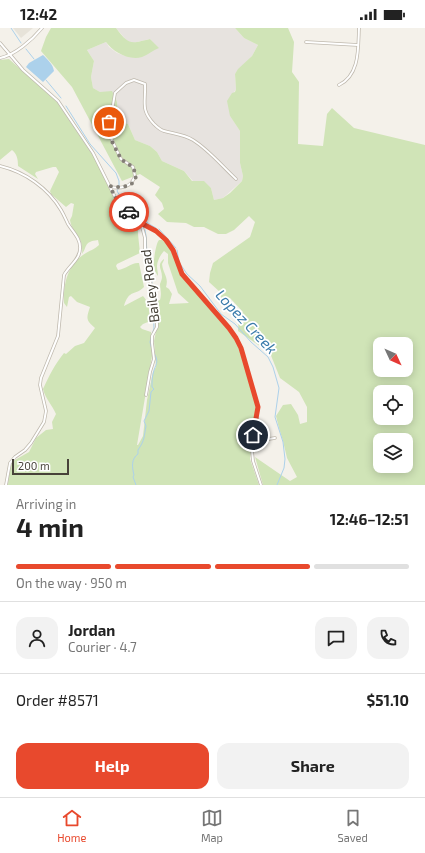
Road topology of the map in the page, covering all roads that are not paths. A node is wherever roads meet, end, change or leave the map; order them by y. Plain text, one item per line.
1 (42, 28) edge
2 (359, 28) edge
3 (306, 42) dead end
4 (0, 43) edge
5 (358, 45) junction
6 (9, 55) junction
7 (0, 58) edge
8 (339, 85) dead end
9 (0, 166) edge
10 (236, 179) dead end
11 (110, 186) junction
12 (141, 223) junction
13 (146, 395) dead end
14 (267, 431) dead end
15 (253, 435) junction
16 (267, 438) junction
17 (275, 438) dead end
18 (262, 440) junction
19 (262, 446) dead end
20 (6, 485) edge
21 (261, 485) edge

1 - 6 street
2 - 5 street
3 - 5 street
4 - 6 street
5 - 8 street
6 - 7 street
6 - 11 street
9 - 20 street
10 - 11 street
11 - 12 street
12 - 13 street, Bailey Road
12 - 15 street
14 - 16 street
15 - 18 street
15 - 21 street
16 - 17 street
16 - 18 street
18 - 19 street

